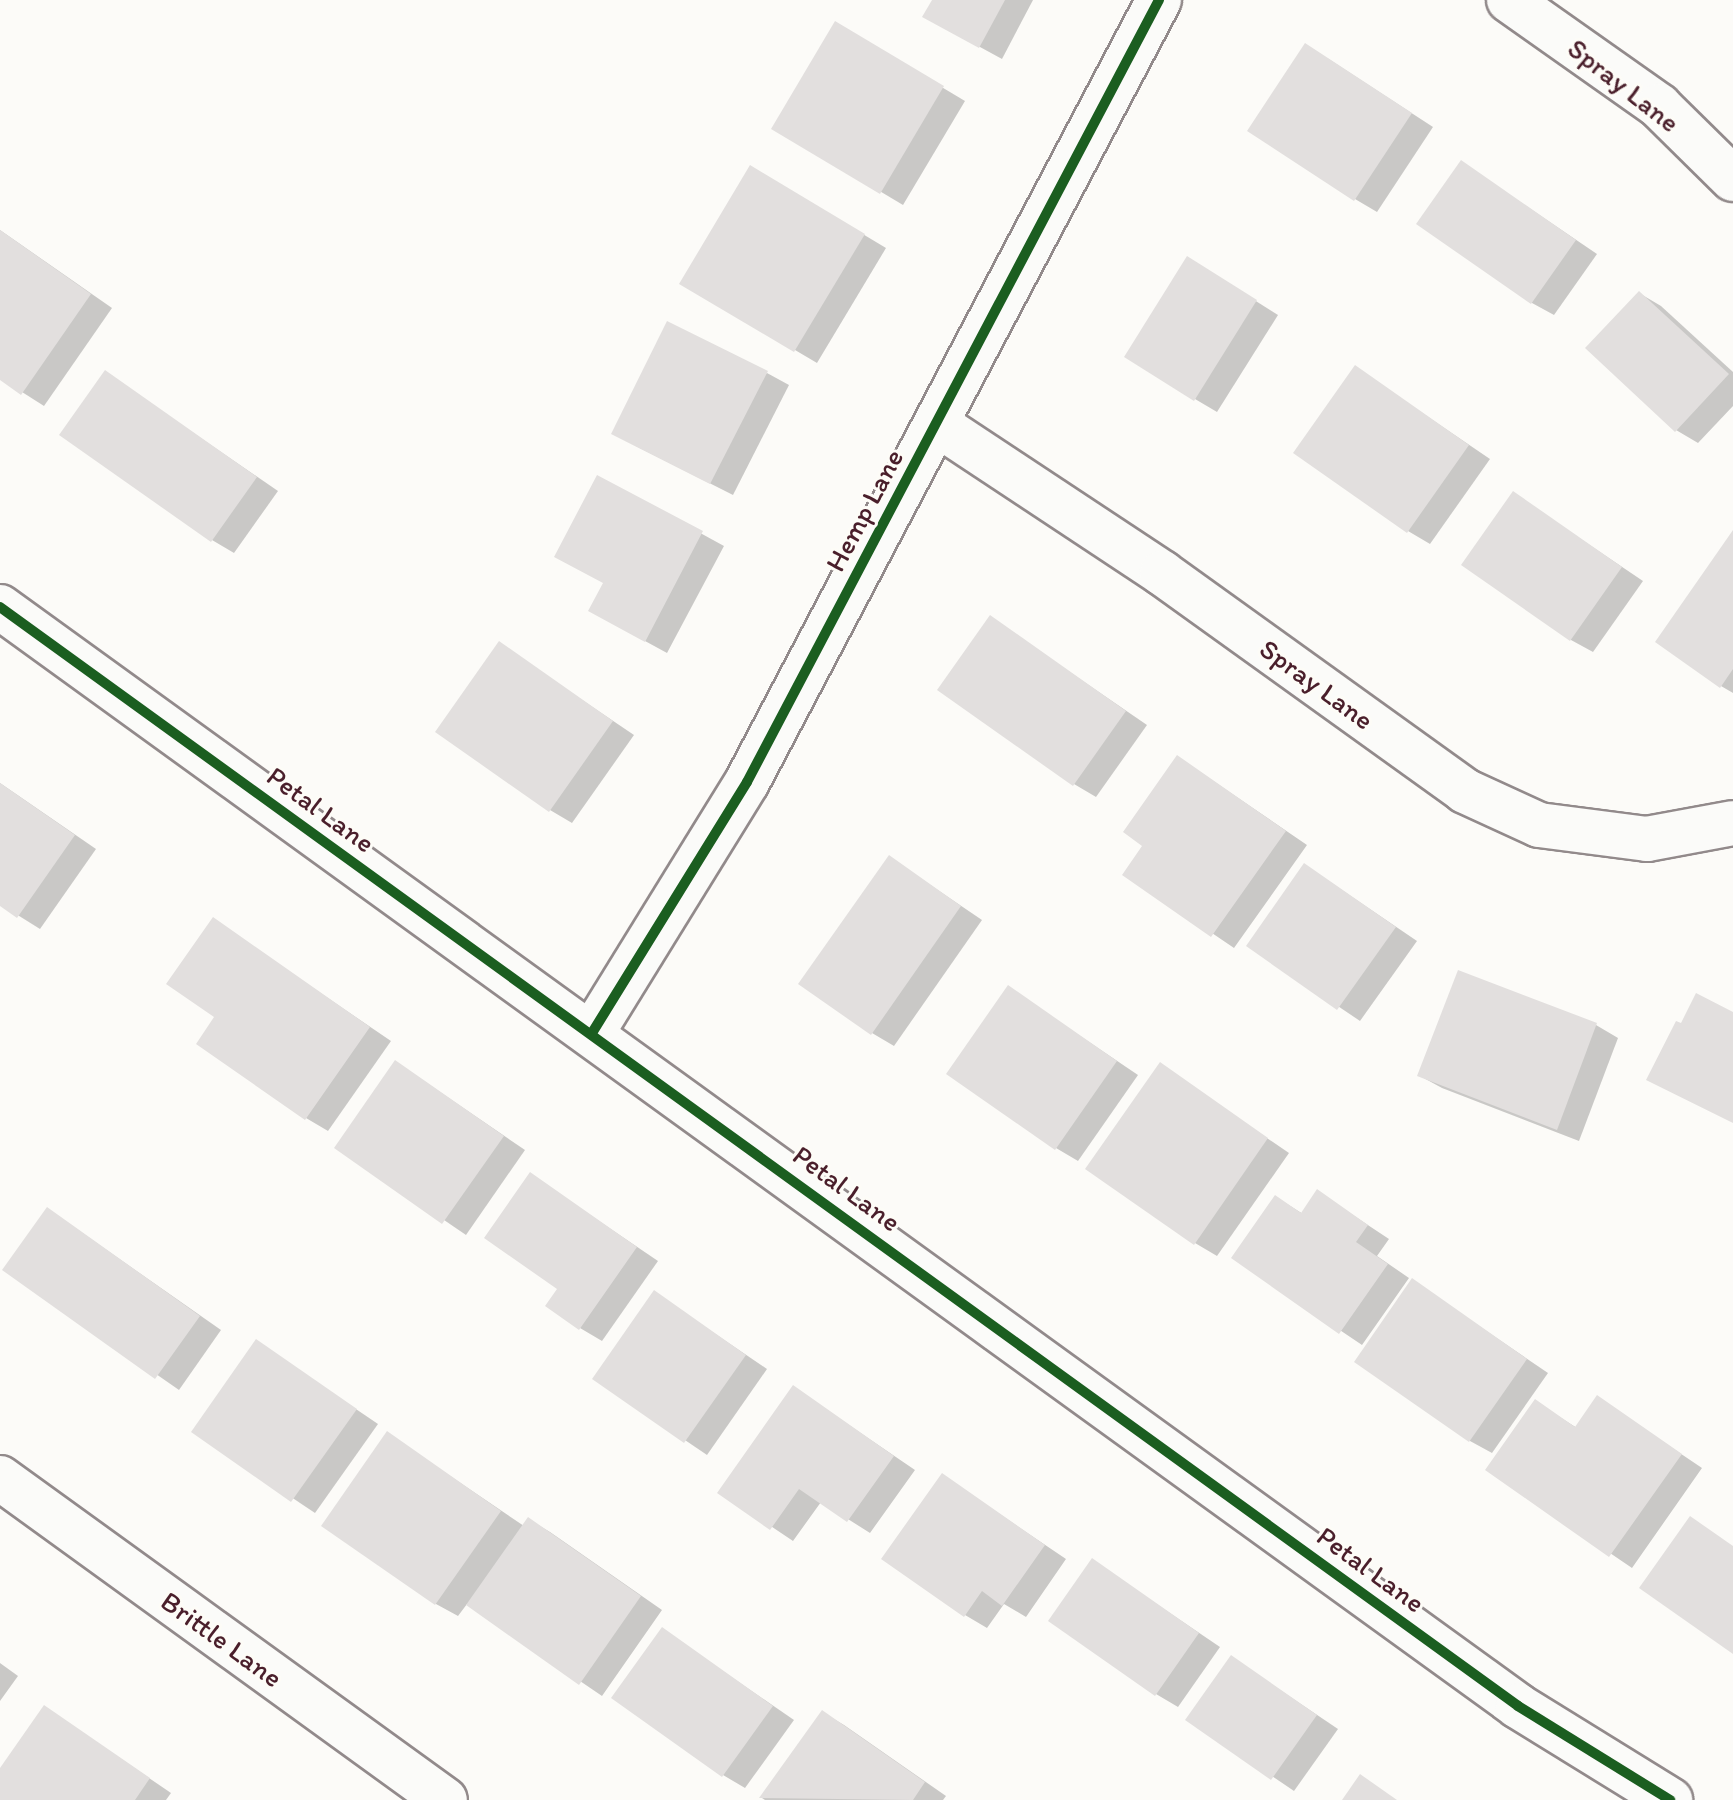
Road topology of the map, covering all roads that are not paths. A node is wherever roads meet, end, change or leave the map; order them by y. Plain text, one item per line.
1 (1159, 0) edge
2 (1509, 0) edge
3 (1733, 179) edge
4 (937, 424) junction
5 (0, 607) edge
6 (1733, 823) edge
7 (592, 1033) junction
8 (0, 1478) edge
9 (445, 1800) edge
10 (1670, 1800) edge

1 - 4 street, Hemp Lane
2 - 3 street, Spray Lane
4 - 6 street, Spray Lane
4 - 7 street, Hemp Lane
5 - 7 street, Petal Lane
7 - 10 street, Petal Lane
8 - 9 street, Brittle Lane

